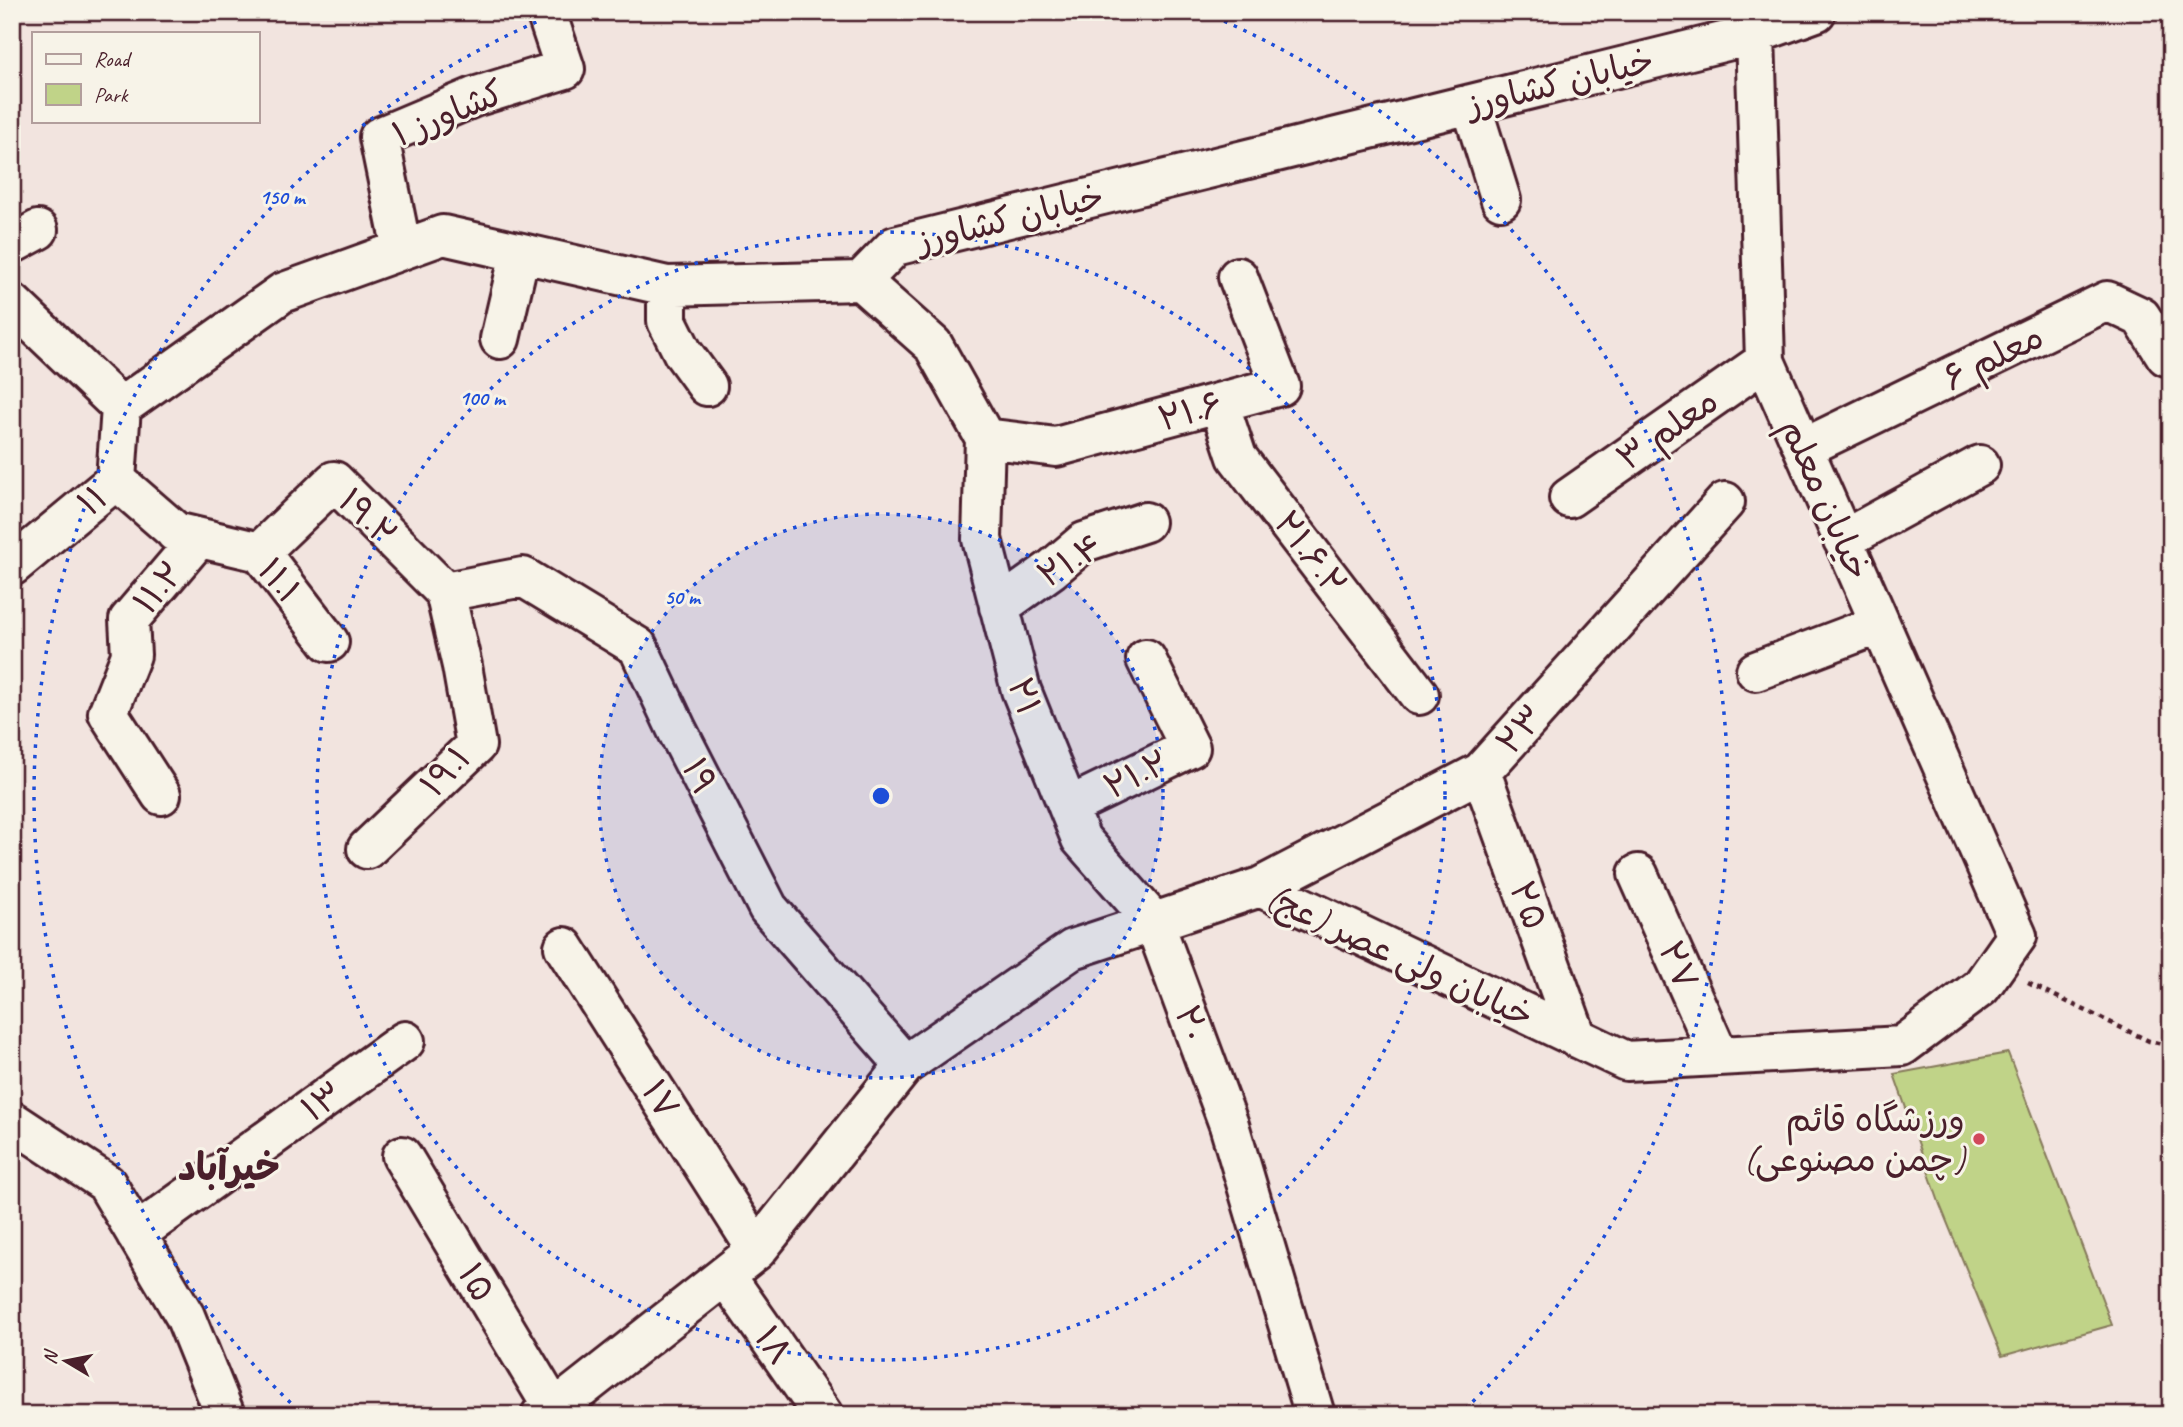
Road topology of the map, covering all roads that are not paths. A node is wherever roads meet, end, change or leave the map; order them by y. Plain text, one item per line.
1 (546, 12) edge
2 (1816, 12) edge
3 (1755, 34) junction
4 (1471, 104) junction
5 (1501, 200) dead end
6 (402, 250) junction
7 (520, 253) junction
8 (1238, 276) dead end
9 (861, 281) junction
10 (667, 286) junction
11 (12, 303) edge
12 (500, 339) dead end
13 (2166, 356) dead end
14 (1765, 360) junction
15 (708, 386) dead end
16 (1219, 403) junction
17 (121, 407) junction
18 (985, 438) junction
19 (1804, 448) junction
20 (1980, 465) dead end
21 (116, 480) junction
22 (1569, 498) dead end
23 (1725, 502) dead end
24 (1145, 522) dead end
25 (175, 532) junction
26 (1843, 540) junction
27 (260, 552) junction
28 (12, 566) edge
29 (445, 592) junction
30 (999, 607) junction
31 (1880, 624) junction
32 (330, 642) dead end
33 (1146, 659) dead end
34 (1756, 671) dead end
35 (1419, 695) dead end
36 (1481, 772) junction
37 (161, 795) dead end
38 (1068, 807) junction
39 (367, 849) dead end
40 (1638, 874) dead end
41 (1260, 887) junction
42 (1154, 922) junction
43 (2017, 936) joint
44 (564, 947) dead end
45 (1577, 1038) junction
46 (405, 1041) dead end
47 (1719, 1056) junction
48 (905, 1065) junction
49 (12, 1121) edge
50 (402, 1156) dead end
51 (136, 1234) junction
52 (757, 1250) junction
53 (725, 1275) junction
54 (563, 1408) edge
55 (225, 1415) edge
56 (823, 1415) edge
57 (1315, 1415) edge

1 - 6 street, ۱ کشاورز
2 - 3 street, خیابان کشاورز
3 - 4 street, خیابان کشاورز
3 - 14 street, خیابان معلم
4 - 5 street
4 - 9 street, خیابان کشاورز
6 - 7 street
6 - 17 street
7 - 10 street
7 - 12 street
8 - 16 street, ۲۱.۶
9 - 10 street
9 - 18 street
10 - 15 street
11 - 17 street
13 - 19 street, ۶ معلم
14 - 19 street, خیابان معلم
14 - 22 street, ۳ معلم
16 - 18 street, ۲۱.۶
16 - 35 street, ۲۱.۶.۲
17 - 21 street, ۱۱
18 - 30 street, ۲۱
19 - 26 street, خیابان معلم
20 - 26 street
21 - 25 street, ۱۱.۲
21 - 28 street, ۱۱
23 - 36 street, ۲۳
24 - 30 street, ۲۱.۴
25 - 27 street, ۱۱.۱
25 - 37 street, ۱۱.۲
26 - 31 street, خیابان معلم
27 - 29 street, ۱۹.۲
27 - 32 street, ۱۱.۱
29 - 39 street, ۱۹.۱
29 - 48 street, ۱۹
30 - 38 street, ۲۱
31 - 34 street
31 - 43 street, خیابان معلم
33 - 38 street, ۲۱.۲
36 - 41 street, ۲۳
36 - 45 street, ۲۵
38 - 42 street, ۲۱
40 - 47 street, ۲۷
41 - 42 street, خیابان ولی عصر (عج)
41 - 45 street, خیابان ولی عصر (عج)
42 - 48 street, خیابان ولی عصر (عج)
42 - 57 street, ۲۰
43 - 47 street, خیابان ولی عصر (عج)
44 - 52 street, ۱۷
45 - 47 street, خیابان ولی عصر (عج)
46 - 51 street, ۱۳
48 - 52 street, خیابان ولی عصر (عج)
49 - 51 street
50 - 54 street, ۱۵
51 - 55 street
52 - 53 street, خیابان ولی عصر (عج)
53 - 54 street, خیابان ولی عصر (عج)
53 - 56 street, ۱۸

